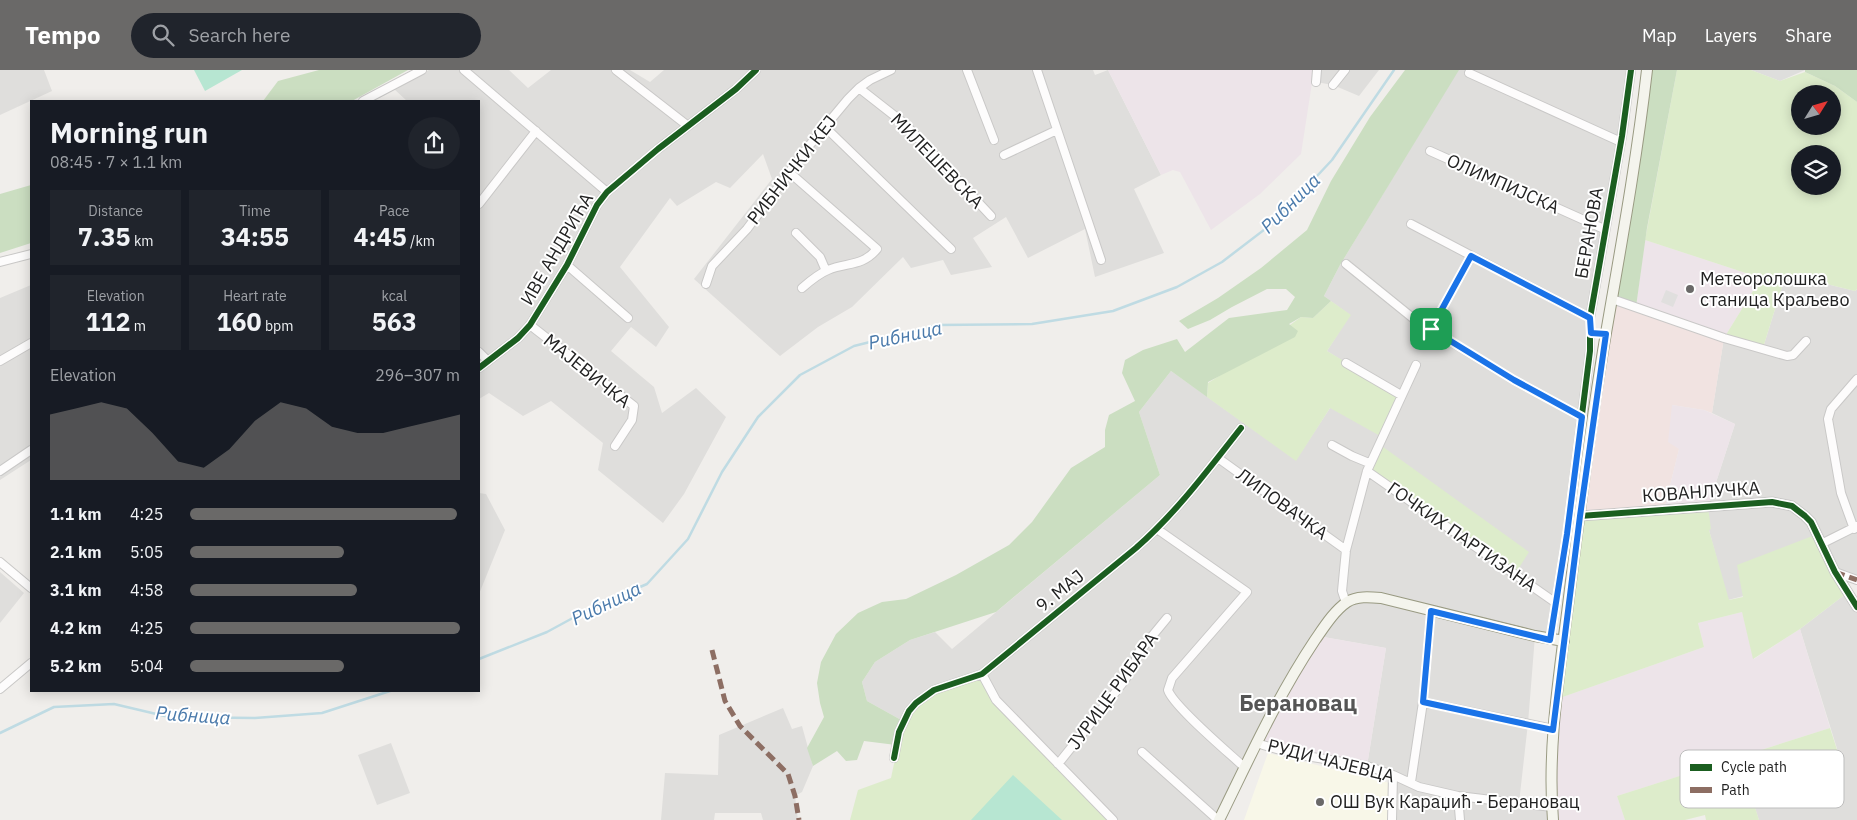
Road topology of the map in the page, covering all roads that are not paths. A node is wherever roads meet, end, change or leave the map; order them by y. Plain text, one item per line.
1 (422, 70) edge
2 (464, 70) edge
3 (616, 70) edge
4 (756, 70) edge
5 (891, 70) edge
6 (967, 70) edge
7 (1037, 70) edge
8 (1317, 70) edge
9 (1345, 70) edge
10 (1631, 70) edge
11 (1647, 70) edge
12 (1469, 73) dead end
13 (1316, 82) dead end
14 (1333, 85) dead end
15 (859, 88) junction
16 (365, 100) edge
17 (688, 126) junction
18 (825, 127) junction
19 (1057, 130) junction
20 (536, 131) junction
21 (994, 140) dead end
22 (1621, 142) junction
23 (1430, 151) dead end
24 (1004, 155) dead end
25 (789, 172) junction
26 (607, 192) junction
27 (480, 203) edge
28 (991, 216) dead end
29 (1411, 224) dead end
30 (1604, 229) junction
31 (796, 233) dead end
32 (951, 250) dead end
33 (30, 254) edge
34 (1471, 256) junction
35 (1101, 260) dead end
36 (0, 262) edge
37 (1346, 264) dead end
38 (567, 265) junction
39 (826, 271) junction
40 (706, 284) dead end
41 (802, 288) dead end
42 (1612, 299) junction
43 (628, 318) dead end
44 (1590, 318) junction
45 (530, 325) junction
46 (1431, 329) junction
47 (1591, 333) junction
48 (1606, 334) junction
49 (1806, 341) dead end
50 (30, 344) edge
51 (480, 353) edge
52 (0, 361) edge
53 (488, 361) junction
54 (1346, 363) dead end
55 (1416, 365) dead end
56 (480, 367) edge
57 (1857, 379) edge
58 (1401, 396) junction
59 (1582, 417) junction
60 (1241, 428) dead end
61 (1332, 445) dead end
62 (615, 446) dead end
63 (30, 451) edge
64 (1218, 458) junction
65 (1368, 467) junction
66 (0, 471) edge
67 (1580, 516) junction
68 (1855, 527) edge
69 (1157, 529) junction
70 (1821, 544) junction
71 (1346, 550) junction
72 (0, 562) edge
73 (1835, 572) junction
74 (1857, 580) edge
75 (30, 587) edge
76 (1346, 603) junction
77 (1556, 603) junction
78 (1857, 606) edge
79 (1431, 611) junction
80 (1167, 618) dead end
81 (1550, 640) junction
82 (1564, 641) junction
83 (30, 664) edge
84 (982, 674) junction
85 (0, 689) edge
86 (1423, 702) junction
87 (1553, 730) junction
88 (1256, 743) junction
89 (1142, 752) dead end
90 (894, 758) dead end
91 (1058, 764) junction
92 (1414, 766) junction
93 (1244, 767) junction
94 (1395, 776) junction
95 (1411, 782) junction
96 (1458, 796) junction
97 (1552, 807) junction
98 (1113, 820) edge
99 (1218, 820) edge
100 (1392, 820) edge
101 (1460, 820) edge
102 (1553, 820) edge

1 - 16 street
2 - 20 street
3 - 17 street
4 - 17 street, ИВЕ АНДРИЋА
5 - 15 street, РИБНИЧКИ КЕЈ
6 - 21 street
7 - 19 street
8 - 13 street
9 - 14 street
10 - 22 street, БЕРАНОВА
11 - 42 main road, БЕРАНОВА
12 - 22 street
15 - 18 street, РИБНИЧКИ КЕЈ
15 - 28 street, МИЛЕШЕВСКА
17 - 26 street, ИВЕ АНДРИЋА
18 - 25 street, РИБНИЧКИ КЕЈ
18 - 32 street
19 - 24 street
19 - 35 street
20 - 26 street
20 - 27 street
22 - 30 street, БЕРАНОВА
23 - 30 street, ОЛИМПИЈСКА
25 - 39 street
25 - 40 street, РИБНИЧКИ КЕЈ
26 - 38 street, ИВЕ АНДРИЋА
29 - 34 street
30 - 44 street, БЕРАНОВА
31 - 39 street
33 - 36 street
34 - 44 street
34 - 46 street
37 - 46 street
38 - 43 street
38 - 45 street, ИВЕ АНДРИЋА
39 - 41 street
42 - 48 main road, БЕРАНОВА
42 - 49 street
44 - 47 street, БЕРАНОВА
45 - 53 street, ИВЕ АНДРИЋА
45 - 62 street, МАЈЕВИЧКА
46 - 59 street
47 - 48 street
47 - 59 street, БЕРАНОВА
48 - 67 main road, БЕРАНОВА
50 - 52 street
51 - 53 street
53 - 56 street, ИВЕ АНДРИЋА
54 - 58 street
55 - 58 street
57 - 68 street
58 - 65 street
59 - 77 street, БЕРАНОВА
60 - 64 street, 9. МАЈ
61 - 65 street, ГОЧКИХ ПАРТИЗАНА
63 - 66 street
64 - 69 street, 9. МАЈ
64 - 71 street, ЛИПОВАЧКА
65 - 71 street
65 - 77 street, ГОЧКИХ ПАРТИЗАНА
67 - 70 street, КОВАНЛУЧКА
67 - 82 main road, БЕРАНОВА
68 - 70 street
69 - 84 street, 9. МАЈ
69 - 93 street
70 - 73 street, КОВАНЛУЧКА
71 - 76 street
72 - 75 street
73 - 74 street
73 - 78 street, КОВАНЛУЧКА
76 - 79 main road
76 - 88 main road
77 - 81 street, БЕРАНОВА
79 - 81 main road
79 - 86 street
80 - 91 street, ЈУРИЦЕ РИБАРА
81 - 82 main road
82 - 87 main road, БЕРАНОВА
83 - 85 street
84 - 90 street, 9. МАЈ
84 - 91 street
86 - 87 street
86 - 92 street
87 - 97 main road, БЕРАНОВА
88 - 93 main road
88 - 94 street, РУДИ ЧАЈЕВЦА
89 - 99 street
91 - 98 street
92 - 94 street
92 - 95 street
93 - 99 main road
94 - 95 street, РУДИ ЧАЈЕВЦА
94 - 100 street
95 - 96 street, РУДИ ЧАЈЕВЦА
96 - 97 street, РУДИ ЧАЈЕВЦА
96 - 101 street
97 - 102 main road, БЕРАНОВА

